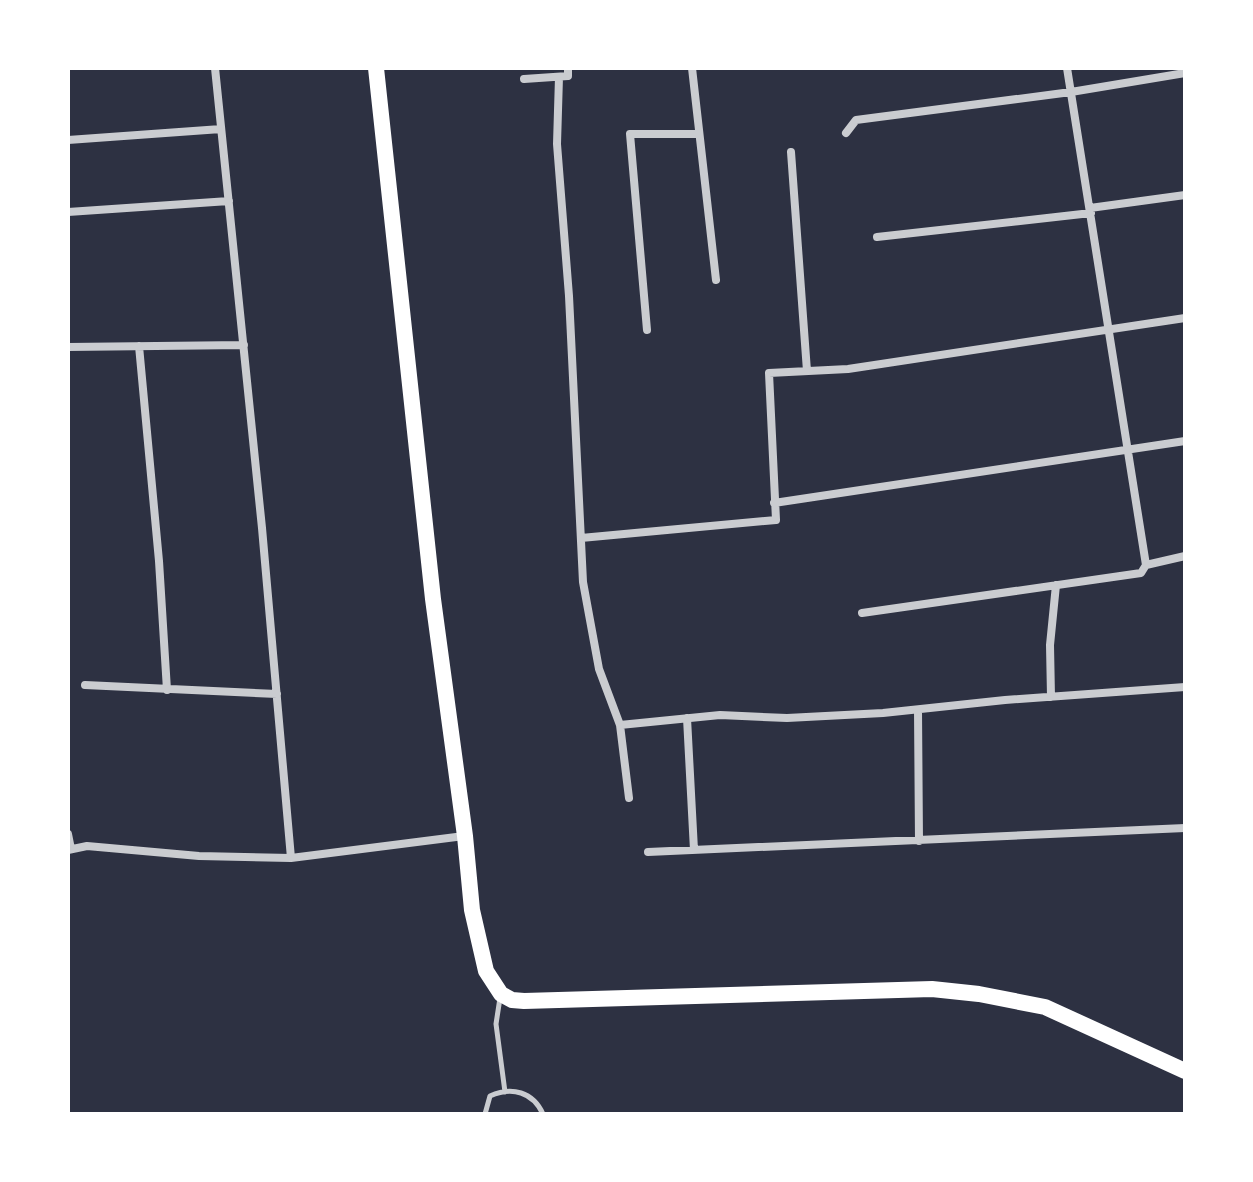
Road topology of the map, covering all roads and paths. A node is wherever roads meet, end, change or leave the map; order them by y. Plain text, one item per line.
1 (215, 68) edge
2 (376, 68) edge
3 (568, 68) edge
4 (692, 68) edge
5 (1067, 68) edge
6 (1185, 73) edge
7 (559, 77) junction
8 (524, 79) dead end
9 (1071, 92) junction
10 (221, 129) junction
11 (846, 133) dead end
12 (699, 134) junction
13 (68, 140) edge
14 (791, 152) dead end
15 (1185, 195) edge
16 (229, 201) junction
17 (1090, 210) junction
18 (68, 212) edge
19 (877, 237) dead end
20 (716, 280) dead end
21 (1185, 318) edge
22 (647, 330) dead end
23 (1110, 330) junction
24 (244, 345) junction
25 (139, 346) junction
26 (68, 347) edge
27 (807, 371) junction
28 (1185, 441) edge
29 (1130, 451) junction
30 (774, 503) junction
31 (581, 538) junction
32 (1185, 556) edge
33 (1146, 565) junction
34 (1056, 585) junction
35 (862, 613) dead end
36 (85, 685) dead end
37 (1185, 687) edge
38 (167, 690) junction
39 (277, 694) junction
40 (1051, 697) junction
41 (918, 710) junction
42 (687, 718) junction
43 (620, 725) junction
44 (629, 798) dead end
45 (1185, 828) edge
46 (68, 834) edge
47 (465, 836) junction
48 (919, 841) junction
49 (70, 849) edge
50 (694, 850) junction
51 (648, 852) dead end
52 (291, 858) junction
53 (501, 994) junction
54 (1185, 1071) edge
55 (505, 1092) junction
56 (485, 1114) edge
57 (543, 1114) edge

1 - 10 street
2 - 47 main road
3 - 7 street
4 - 12 street
5 - 9 street
6 - 9 street
7 - 8 street
7 - 31 street
9 - 11 street
9 - 17 street
10 - 13 street
10 - 16 street
12 - 20 street
12 - 22 street
14 - 27 street
15 - 17 street
16 - 18 street
16 - 24 street
17 - 19 street
17 - 23 street
21 - 23 street
23 - 27 street
23 - 29 street
24 - 25 street
24 - 39 street
25 - 26 street
25 - 38 street
27 - 30 street
28 - 29 street
29 - 30 street
29 - 33 street
30 - 31 street
31 - 43 street
32 - 33 street
33 - 34 street
34 - 35 street
34 - 40 street
36 - 38 street
37 - 40 street
38 - 39 street
39 - 52 street
40 - 41 street
41 - 42 street
41 - 48 street
42 - 43 street
42 - 50 street
43 - 44 street
45 - 48 street
46 - 49 street
47 - 52 street
47 - 53 main road
48 - 50 street
49 - 52 street
50 - 51 street
53 - 54 main road
53 - 55 lane
55 - 56 lane
55 - 57 lane

